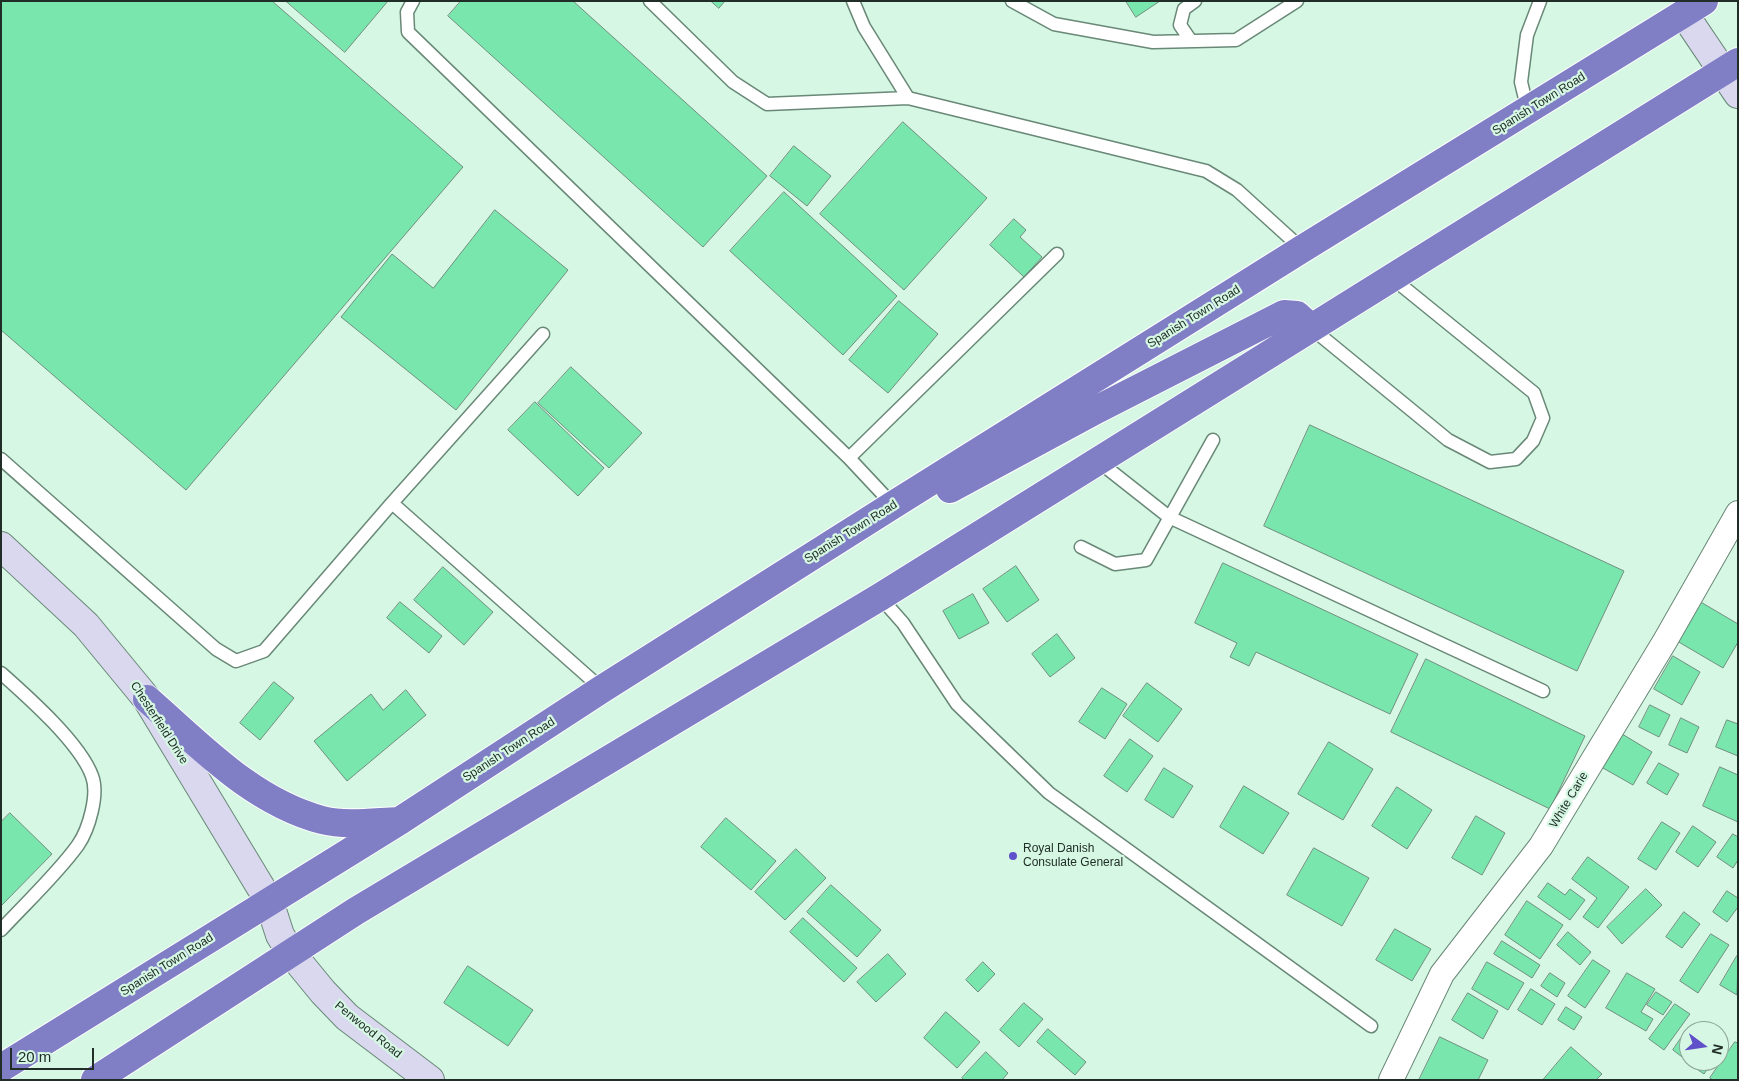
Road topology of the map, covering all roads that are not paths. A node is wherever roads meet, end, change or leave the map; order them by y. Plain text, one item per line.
1 (413, 1) edge
2 (650, 1) edge
3 (853, 1) edge
4 (1012, 1) edge
5 (1196, 1) edge
6 (1297, 1) edge
7 (1540, 1) edge
8 (1688, 6) edge
9 (1191, 41) junction
10 (1733, 76) edge
11 (908, 98) junction
12 (1528, 111) junction
13 (1302, 249) junction
14 (1057, 254) dead end
15 (1391, 277) junction
16 (1310, 327) junction
17 (543, 334) dead end
18 (1213, 440) dead end
19 (849, 458) junction
20 (1, 459) edge
21 (1098, 461) junction
22 (392, 503) junction
23 (893, 505) junction
24 (1738, 513) edge
25 (1169, 516) junction
26 (1, 546) edge
27 (1081, 547) dead end
28 (880, 597) junction
29 (1, 673) edge
30 (602, 689) junction
31 (1544, 691) dead end
32 (147, 700) junction
33 (401, 820) junction
34 (269, 901) junction
35 (1, 930) edge
36 (291, 952) junction
37 (1371, 1026) dead end
38 (1, 1068) edge
39 (95, 1080) edge
40 (430, 1080) edge
41 (1391, 1080) edge

1 - 19 lane
2 - 11 lane
3 - 11 lane
4 - 9 lane
5 - 9 lane
6 - 9 lane
7 - 12 lane
8 - 10 street
8 - 12 highway, Spanish Town Road
10 - 15 highway
11 - 13 lane
12 - 13 highway, Spanish Town Road
13 - 23 highway, Spanish Town Road
14 - 19 lane
15 - 16 highway
15 - 16 lane
16 - 21 highway
16 - 23 highway
17 - 22 lane
18 - 25 lane
19 - 23 lane
20 - 22 lane
21 - 25 lane
21 - 28 highway
22 - 30 lane
23 - 30 highway, Spanish Town Road
24 - 41 street, White Carie
25 - 27 lane
25 - 31 lane
26 - 32 street, Chesterfield Drive
28 - 36 highway
28 - 37 lane
29 - 35 lane
30 - 33 highway, Spanish Town Road
32 - 33 highway
32 - 34 street, Chesterfield Drive
33 - 34 highway, Spanish Town Road
34 - 36 street, Chesterfield Drive
34 - 38 highway, Spanish Town Road
36 - 39 highway
36 - 40 street, Penwood Road

